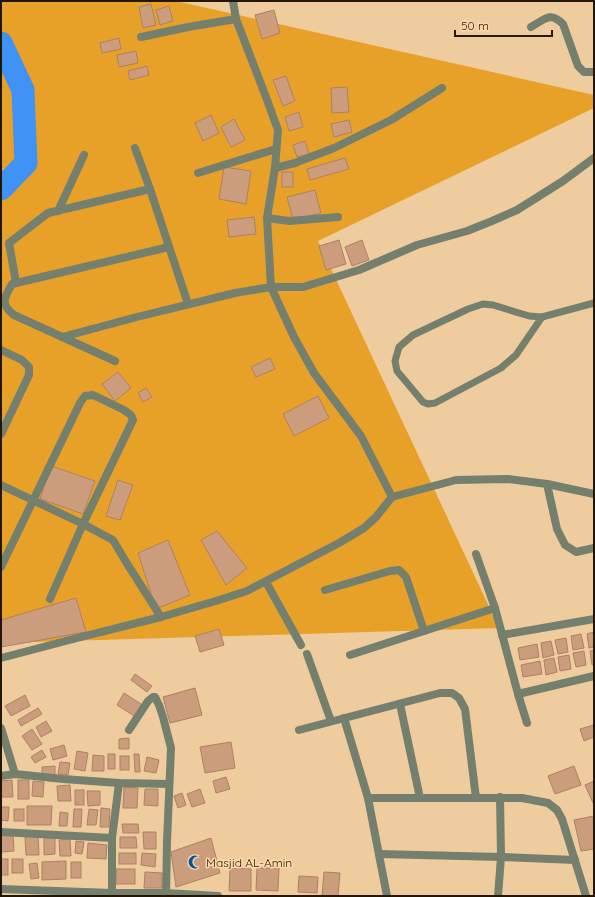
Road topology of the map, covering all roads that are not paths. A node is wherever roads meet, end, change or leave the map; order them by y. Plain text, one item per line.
1 (232, 1) edge
2 (236, 19) junction
3 (531, 27) dead end
4 (140, 37) dead end
5 (594, 72) edge
6 (442, 88) dead end
7 (135, 148) dead end
8 (276, 149) junction
9 (84, 155) dead end
10 (594, 158) edge
11 (275, 168) junction
12 (198, 173) dead end
13 (150, 189) junction
14 (58, 211) junction
15 (338, 217) dead end
16 (267, 218) junction
17 (169, 247) junction
18 (16, 283) junction
19 (271, 287) junction
20 (594, 303) edge
21 (188, 304) junction
22 (542, 317) junction
23 (62, 337) junction
24 (1, 350) edge
25 (115, 361) dead end
26 (1, 434) edge
27 (547, 484) junction
28 (1, 485) edge
29 (594, 494) edge
30 (392, 498) junction
31 (33, 500) junction
32 (84, 524) junction
33 (594, 548) edge
34 (476, 554) dead end
35 (1, 566) edge
36 (266, 582) junction
37 (325, 590) dead end
38 (50, 599) dead end
39 (495, 608) junction
40 (161, 617) junction
41 (594, 619) edge
42 (424, 631) junction
43 (502, 635) junction
44 (301, 645) dead end
45 (307, 654) dead end
46 (350, 655) dead end
47 (1, 658) edge
48 (594, 676) edge
49 (518, 694) junction
50 (400, 704) junction
51 (344, 718) junction
52 (331, 721) junction
53 (527, 723) dead end
54 (1, 728) edge
55 (128, 730) dead end
56 (299, 730) dead end
57 (15, 774) junction
58 (1, 776) edge
59 (119, 783) junction
60 (169, 784) junction
61 (500, 797) junction
62 (368, 798) junction
63 (420, 798) junction
64 (476, 798) junction
65 (1, 832) edge
66 (112, 838) junction
67 (379, 854) junction
68 (501, 857) junction
69 (575, 860) junction
70 (1, 889) edge
71 (112, 895) edge
72 (166, 895) edge
73 (218, 896) edge
74 (388, 896) edge
75 (498, 896) edge
76 (586, 896) edge

1 - 2 street
2 - 4 street
2 - 8 street
3 - 5 street
6 - 11 street
7 - 13 street
8 - 11 street
8 - 12 street
9 - 14 street
10 - 19 street
11 - 16 street
13 - 14 street
13 - 17 street
14 - 18 street
15 - 16 street
16 - 19 street
17 - 18 street
17 - 21 street
18 - 23 street
19 - 21 street
19 - 30 street
20 - 22 lane
21 - 23 street
22 - 22 lane
23 - 25 street
24 - 26 street
27 - 29 street
27 - 30 street
27 - 33 street
28 - 31 street
30 - 36 street
31 - 32 street
31 - 32 street
31 - 35 street
32 - 38 street
32 - 40 street
34 - 39 street
36 - 40 street
36 - 44 street
37 - 42 street
39 - 42 street
39 - 43 street
40 - 47 street
41 - 43 street
42 - 46 street
43 - 49 street
45 - 52 street
48 - 49 street
49 - 53 street
50 - 51 street
50 - 63 street
50 - 64 street
51 - 52 street
51 - 62 street
52 - 56 street
54 - 57 street
55 - 60 street
57 - 58 street
57 - 59 street
59 - 60 street
59 - 66 street
60 - 72 street
61 - 64 street
61 - 68 street
61 - 69 street
62 - 63 street
62 - 67 street
63 - 64 street
65 - 66 street
66 - 71 street
67 - 68 street
67 - 74 street
68 - 69 street
68 - 75 street
69 - 76 street
70 - 71 street
71 - 72 street
72 - 73 street

